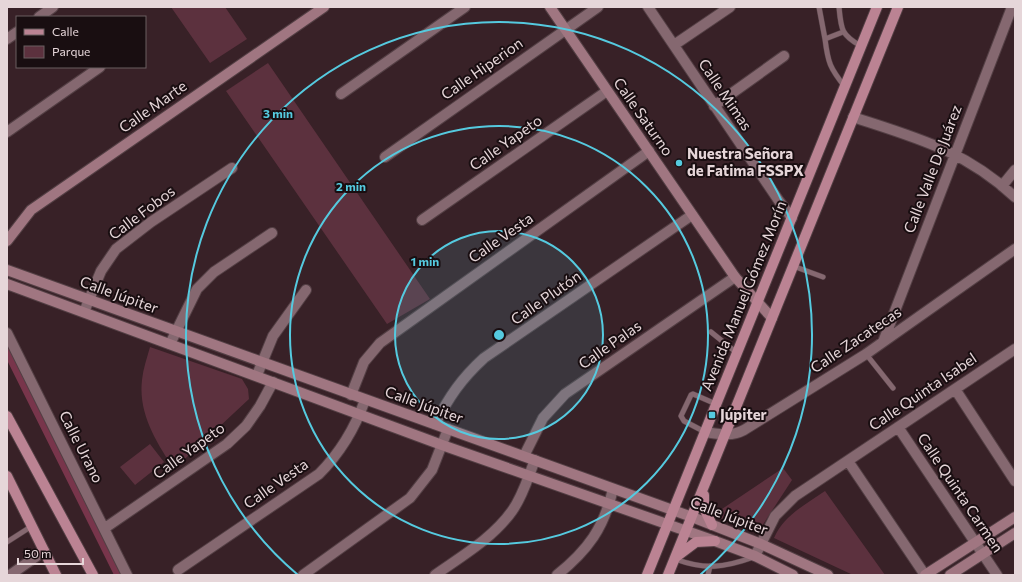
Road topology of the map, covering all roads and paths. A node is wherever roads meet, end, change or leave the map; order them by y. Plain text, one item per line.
1 (53, 7) edge
2 (324, 7) edge
3 (465, 7) edge
4 (550, 7) edge
5 (598, 7) edge
6 (648, 7) edge
7 (730, 7) edge
8 (819, 7) edge
9 (839, 7) edge
10 (877, 7) edge
11 (898, 7) edge
12 (1012, 7) edge
13 (40, 16) edge
14 (565, 29) junction
15 (843, 32) junction
16 (16, 33) edge
17 (7, 39) edge
18 (825, 39) junction
19 (674, 45) junction
20 (862, 46) junction
21 (784, 56) dead end
22 (99, 68) edge
23 (845, 87) junction
24 (608, 91) junction
25 (341, 94) dead end
26 (714, 106) junction
27 (853, 117) junction
28 (7, 132) edge
29 (649, 151) junction
30 (955, 153) junction
31 (385, 157) dead end
32 (232, 168) dead end
33 (1015, 170) edge
34 (1002, 186) junction
35 (1015, 197) edge
36 (692, 215) junction
37 (792, 218) junction
38 (422, 220) dead end
39 (272, 233) dead end
40 (7, 241) edge
41 (1015, 249) edge
42 (793, 266) junction
43 (7, 270) edge
44 (735, 277) junction
45 (823, 277) dead end
46 (7, 284) edge
47 (306, 290) dead end
48 (88, 300) junction
49 (758, 303) junction
50 (84, 312) junction
51 (772, 318) junction
52 (175, 331) junction
53 (711, 332) dead end
54 (7, 333) edge
55 (882, 342) junction
56 (170, 344) junction
57 (737, 353) junction
58 (866, 354) junction
59 (1013, 354) edge
60 (261, 363) junction
61 (256, 375) junction
62 (273, 382) junction
63 (893, 388) dead end
64 (955, 389) junction
65 (351, 395) junction
66 (365, 400) junction
67 (716, 404) junction
68 (360, 414) junction
69 (7, 416) edge
70 (436, 424) junction
71 (898, 427) junction
72 (448, 429) junction
73 (705, 432) junction
74 (726, 435) junction
75 (442, 445) junction
76 (524, 456) junction
77 (535, 460) junction
78 (848, 460) junction
79 (529, 476) junction
80 (8, 481) edge
81 (1015, 481) edge
82 (704, 488) junction
83 (613, 489) junction
84 (610, 504) junction
85 (673, 510) junction
86 (692, 517) junction
87 (1015, 517) edge
88 (668, 525) junction
89 (712, 525) junction
90 (32, 526) junction
91 (105, 528) junction
92 (686, 531) junction
93 (1015, 533) edge
94 (715, 541) junction
95 (7, 542) edge
96 (976, 543) junction
97 (761, 544) junction
98 (44, 551) junction
99 (983, 554) junction
100 (755, 556) junction
101 (675, 559) junction
102 (710, 566) junction
103 (178, 570) dead end
104 (10, 575) edge
105 (56, 575) edge
106 (93, 575) edge
107 (128, 575) edge
108 (303, 575) edge
109 (435, 575) edge
110 (557, 575) edge
111 (647, 575) edge
112 (668, 575) edge
113 (708, 575) edge
114 (793, 575) edge
115 (828, 575) edge
116 (925, 575) edge
117 (950, 575) edge
118 (997, 575) edge

1 - 13 street
2 - 40 street, Calle Marte
3 - 25 street
4 - 14 street, Calle Saturno
5 - 14 street, Calle Hiperion
6 - 19 street, Calle Mimas
7 - 19 street
8 - 18 lane
9 - 15 lane
10 - 20 main road, Avenida Manuel Gómez Morín
11 - 27 main road
12 - 30 street, Calle Valle De Juárez
14 - 24 street, Calle Saturno
14 - 31 street, Calle Hiperion
15 - 18 lane
15 - 20 lane
16 - 17 street
18 - 23 lane
19 - 26 street, Calle Mimas
20 - 23 main road, Avenida Manuel Gómez Morín
21 - 26 street
22 - 28 street
23 - 37 main road, Avenida Manuel Gómez Morín
24 - 29 street, Calle Saturno
24 - 38 street, Calle Yapeto
26 - 37 street, Calle Mimas
27 - 30 street
27 - 42 main road
29 - 36 street, Calle Saturno
29 - 65 street, Calle Vesta
30 - 34 street
30 - 55 street, Calle Valle De Juárez
32 - 48 street, Calle Fobos
33 - 34 street
34 - 35 street
36 - 44 street, Calle Saturno
36 - 70 street, Calle Plutón
37 - 49 main road, Avenida Manuel Gómez Morín
39 - 52 street
41 - 55 street, Calle Zacatecas
42 - 45 lane
42 - 51 main road
43 - 48 street, Calle Júpiter
44 - 49 street, Calle Saturno
44 - 76 street, Calle Palas
46 - 50 street, Calle Júpiter
47 - 60 street
48 - 50 street, Calle Fobos
48 - 52 street, Calle Júpiter
49 - 51 street, Calle Saturno
49 - 57 main road, Avenida Manuel Gómez Morín
50 - 56 street, Calle Júpiter
51 - 74 main road
52 - 56 street
52 - 60 street, Calle Júpiter
53 - 57 lane
54 - 91 street, Calle Urano
55 - 58 street, Calle Zacatecas
56 - 61 street, Calle Júpiter
57 - 67 main road, Avenida Manuel Gómez Morín
58 - 63 lane
58 - 74 street, Calle Zacatecas
59 - 64 street, Calle Quinta Isabel
60 - 61 street
60 - 65 street, Calle Júpiter
61 - 62 street, Calle Júpiter
62 - 68 street, Calle Júpiter
62 - 91 street, Calle Yapeto
64 - 71 street, Calle Quinta Isabel
64 - 81 street
65 - 66 street, Calle Júpiter
66 - 68 street, Calle Vesta
66 - 70 street, Calle Júpiter
67 - 73 main road, Avenida Manuel Gómez Morín
67 - 73 lane
68 - 75 street, Calle Júpiter
68 - 103 street, Calle Vesta
69 - 106 main road
70 - 72 street, Calle Júpiter
71 - 78 street, Calle Quinta Isabel
71 - 96 street, Calle Quinta Carmen
72 - 75 street
72 - 76 street, Calle Júpiter
73 - 74 street, Calle Zacatecas
73 - 85 main road, Avenida Manuel Gómez Morín
74 - 82 main road
75 - 79 street, Calle Júpiter
75 - 108 street
76 - 77 street, Calle Júpiter
77 - 79 street
77 - 83 street, Calle Júpiter
78 - 97 street, Calle Quinta Isabel
78 - 116 street
79 - 84 street, Calle Júpiter
79 - 109 street
80 - 90 main road
82 - 86 main road
82 - 89 main road
83 - 84 street
83 - 85 street, Calle Júpiter
84 - 88 street, Calle Júpiter
84 - 110 street
85 - 86 street, Calle Júpiter
85 - 88 main road, Avenida Manuel Gómez Morín
86 - 89 street, Calle Júpiter
86 - 92 main road
87 - 96 street
88 - 92 street, Calle Júpiter
88 - 111 main road, Avenida Manuel Gómez Morín
89 - 97 street, Calle Júpiter
90 - 95 lane
90 - 98 main road
91 - 107 street, Calle Urano
92 - 94 street, Calle Júpiter
92 - 101 main road
93 - 99 street
94 - 100 street, Calle Júpiter
94 - 101 main road
96 - 99 street, Calle Quinta Carmen
96 - 116 street
97 - 100 street, Calle Quinta Isabel
97 - 115 street, Calle Júpiter
98 - 104 street
98 - 105 main road
99 - 117 street
99 - 118 street, Calle Quinta Carmen
100 - 102 lane
100 - 114 street, Calle Júpiter
101 - 102 lane
101 - 112 main road
102 - 113 lane

